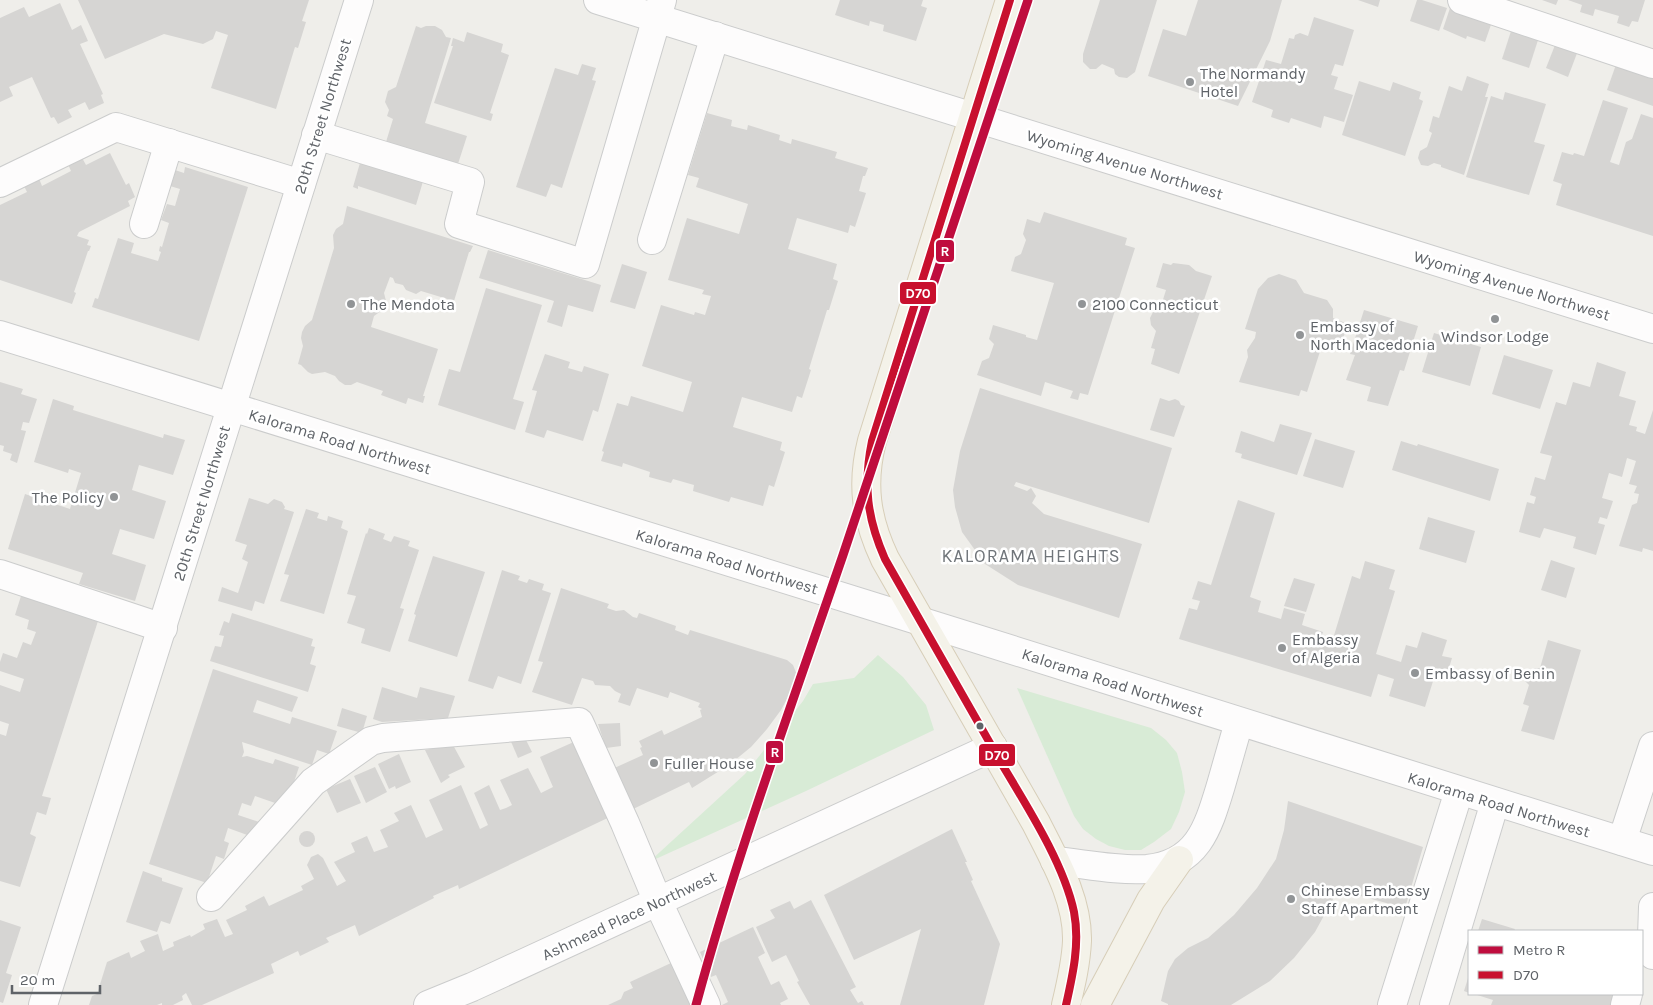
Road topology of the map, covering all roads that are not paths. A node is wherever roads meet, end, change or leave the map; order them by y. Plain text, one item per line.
1 (359, 0) edge
2 (598, 0) edge
3 (1010, 0) edge
4 (1462, 0) edge
5 (660, 9) edge
6 (715, 36) junction
7 (1653, 64) edge
8 (974, 117) junction
9 (316, 135) junction
10 (169, 143) junction
11 (0, 183) edge
12 (301, 184) junction
13 (144, 224) dead end
14 (652, 240) dead end
15 (1653, 328) edge
16 (0, 335) edge
17 (230, 407) junction
18 (0, 574) edge
19 (920, 621) junction
20 (163, 628) junction
21 (1239, 722) junction
22 (1653, 746) edge
23 (993, 747) junction
24 (1459, 791) junction
25 (1494, 802) junction
26 (1622, 842) junction
27 (1653, 852) edge
28 (1179, 860) junction
29 (1055, 861) junction
30 (212, 897) dead end
31 (658, 902) junction
32 (1653, 907) edge
33 (1653, 954) edge
34 (1643, 965) edge
35 (43, 1005) edge
36 (428, 1005) edge
37 (706, 1005) edge
38 (1066, 1005) edge
39 (1095, 1005) edge
40 (1392, 1005) edge
41 (1434, 1005) edge

1 - 9 street, 20th Street Northwest
2 - 5 street, Wyoming Avenue Northwest
3 - 8 main road
4 - 7 street
5 - 6 street, Wyoming Avenue Northwest
5 - 9 street
6 - 8 street, Wyoming Avenue Northwest
6 - 14 street
8 - 15 street, Wyoming Avenue Northwest
8 - 19 main road
9 - 12 street, 20th Street Northwest
10 - 11 street
10 - 12 street
10 - 13 street
12 - 17 street, 20th Street Northwest
16 - 17 street, Kalorama Road Northwest
17 - 19 street, Kalorama Road Northwest
17 - 20 street, 20th Street Northwest
18 - 20 street
19 - 21 street, Kalorama Road Northwest
19 - 23 main road
20 - 35 street, 20th Street Northwest
21 - 24 street, Kalorama Road Northwest
21 - 28 street
22 - 26 street
23 - 29 main road
23 - 31 street, Ashmead Place Northwest
24 - 25 street, Kalorama Road Northwest
24 - 40 street
25 - 26 street, Kalorama Road Northwest
25 - 41 street
26 - 27 street, Kalorama Road Northwest
28 - 29 street
28 - 39 main road
29 - 38 main road
30 - 31 street
31 - 36 street, Ashmead Place Northwest
31 - 37 street
32 - 33 street
33 - 34 street

